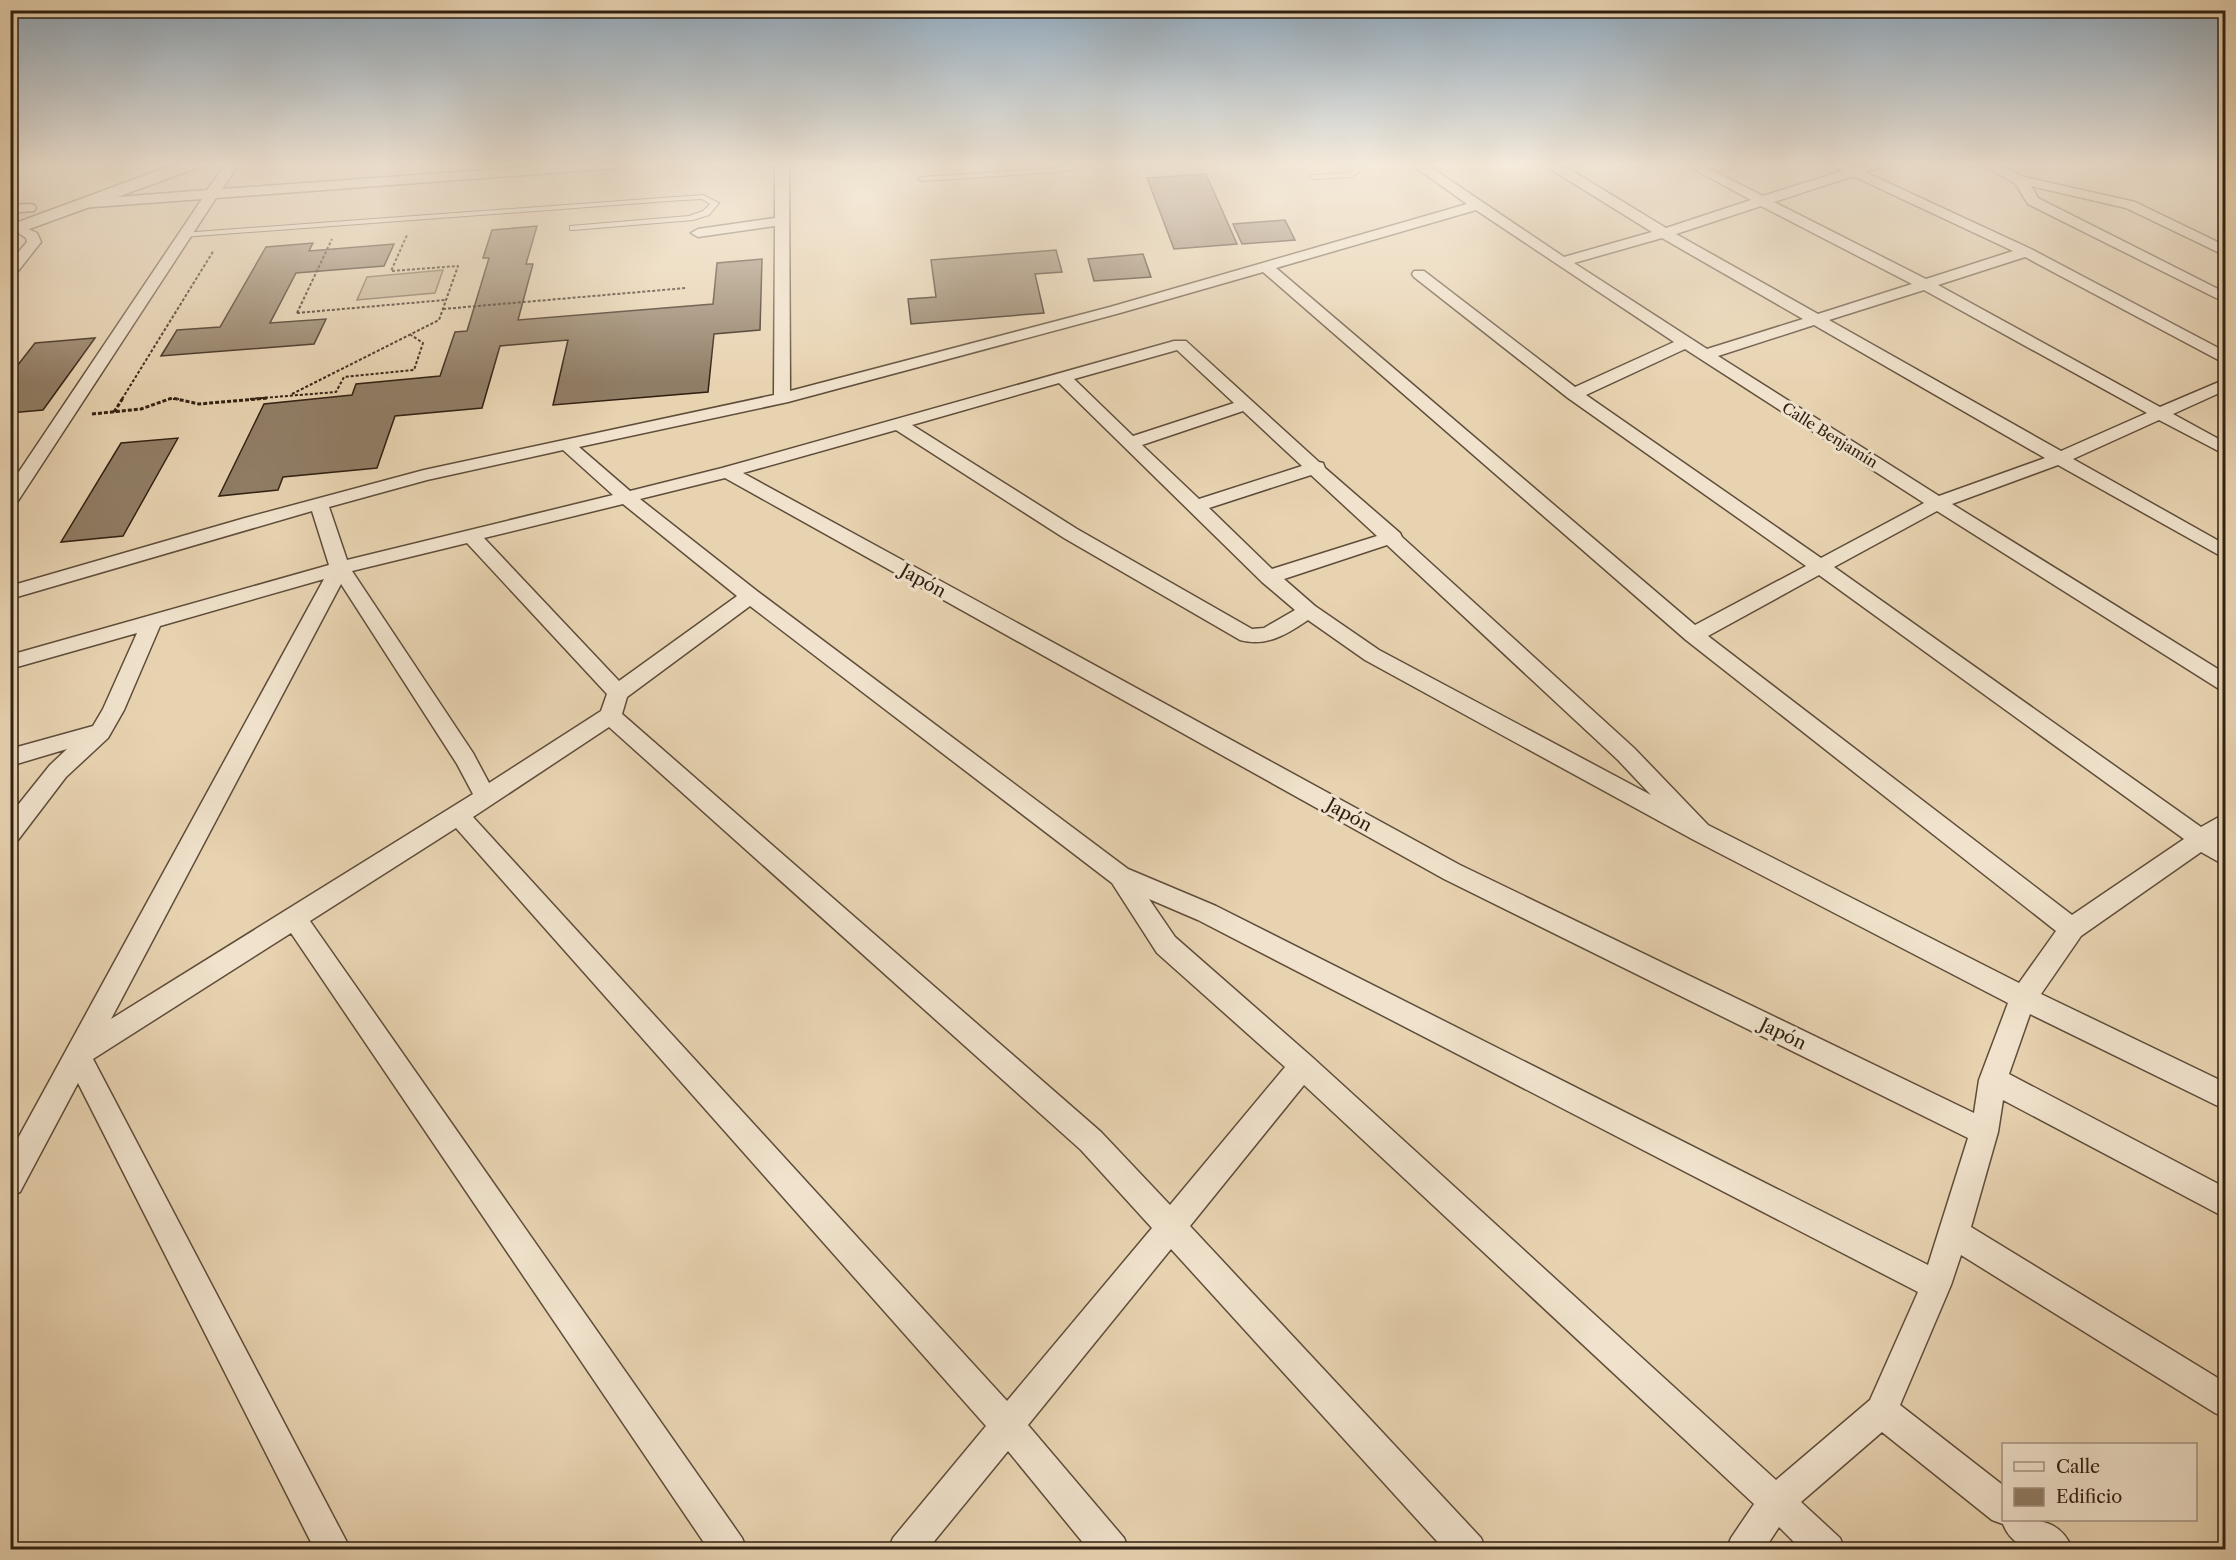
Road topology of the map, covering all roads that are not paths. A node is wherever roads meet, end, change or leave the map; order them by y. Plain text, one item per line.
1 (183, 236) edge
2 (32, 237) edge
3 (781, 237) edge
4 (1369, 237) edge
5 (1525, 237) edge
6 (1651, 237) edge
7 (1671, 237) edge
8 (1833, 237) edge
9 (1993, 237) edge
10 (2104, 237) edge
11 (2195, 237) edge
12 (2025, 252) junction
13 (2226, 252) edge
14 (1562, 262) junction
15 (1266, 267) junction
16 (10, 272) edge
17 (1419, 274) dead end
18 (1926, 285) junction
19 (2226, 299) edge
20 (1814, 320) junction
21 (1687, 342) junction
22 (1706, 355) junction
23 (2226, 359) edge
24 (1063, 378) junction
25 (2226, 384) edge
26 (1574, 394) junction
27 (782, 398) junction
28 (1248, 404) junction
29 (2157, 414) junction
30 (899, 424) junction
31 (1130, 443) junction
32 (567, 445) junction
33 (2226, 450) edge
34 (2058, 459) junction
35 (1317, 467) junction
36 (727, 472) junction
37 (626, 497) junction
38 (10, 500) edge
39 (1938, 503) junction
40 (319, 504) junction
41 (1196, 506) junction
42 (470, 536) junction
43 (1393, 537) junction
44 (2226, 553) edge
45 (1819, 566) junction
46 (340, 568) junction
47 (1269, 577) junction
48 (10, 593) edge
49 (750, 596) junction
50 (1308, 611) junction
51 (151, 623) junction
52 (1693, 635) junction
53 (10, 662) edge
54 (2226, 684) edge
55 (614, 704) junction
56 (100, 732) junction
57 (10, 758) edge
58 (485, 796) junction
59 (458, 815) junction
60 (2226, 822) edge
61 (1700, 832) junction
62 (10, 833) edge
63 (2201, 839) junction
64 (2226, 857) edge
65 (1120, 876) junction
66 (294, 918) junction
67 (2072, 929) junction
68 (2024, 998) junction
69 (77, 1055) junction
70 (1303, 1066) junction
71 (1993, 1080) junction
72 (2226, 1097) edge
73 (1984, 1132) junction
74 (10, 1182) edge
75 (2226, 1204) edge
76 (1170, 1226) junction
77 (1954, 1234) junction
78 (1936, 1285) junction
79 (2226, 1402) edge
80 (1881, 1412) junction
81 (1008, 1426) junction
82 (1776, 1502) junction
83 (2002, 1506) edge
84 (2019, 1521) edge
85 (334, 1550) edge
86 (729, 1550) edge
87 (905, 1550) edge
88 (1112, 1550) edge
89 (1469, 1550) edge
90 (1743, 1550) edge
91 (1828, 1550) edge
92 (2056, 1550) edge

1 - 38 street
2 - 16 street
3 - 27 street
4 - 15 street
5 - 14 street, Calle Benjamín
6 - 14 street
7 - 20 street
8 - 18 street
9 - 12 street
10 - 19 street
11 - 13 street
12 - 18 street
12 - 23 street
14 - 21 street, Calle Benjamín
15 - 27 street
15 - 52 street
17 - 26 street
18 - 20 street
18 - 29 street
20 - 22 street
20 - 34 street
21 - 22 street, Calle Benjamín
21 - 26 street
22 - 39 street, Calle Benjamín
24 - 28 street
24 - 30 street
24 - 31 street
25 - 29 street
26 - 45 street
27 - 32 street
28 - 31 street
28 - 35 street
29 - 33 street
29 - 34 street
30 - 36 street
30 - 50 street
31 - 41 street
32 - 37 street
32 - 40 street
34 - 39 street
34 - 44 street
35 - 41 street
35 - 43 street
36 - 37 street
36 - 73 street, Japón
37 - 42 street
37 - 49 street
39 - 45 street
39 - 54 street, Calle Benjamín
40 - 46 street
40 - 48 street
41 - 47 street
42 - 46 street
42 - 55 street
43 - 47 street
43 - 61 street
45 - 52 street
45 - 63 street
46 - 51 street
46 - 58 street
46 - 69 street
47 - 50 street
49 - 55 street
49 - 65 street
50 - 61 street
51 - 53 street
51 - 56 street
52 - 67 street
55 - 58 street
55 - 76 street
56 - 57 street
56 - 62 street
58 - 59 street
59 - 66 street
59 - 81 street
60 - 63 street
61 - 68 street
63 - 64 street
63 - 67 street
65 - 70 street
65 - 78 street
66 - 69 street
66 - 86 street
67 - 68 street
68 - 71 street
68 - 72 street
69 - 74 street
69 - 85 street
70 - 76 street
70 - 82 street
71 - 73 street
71 - 75 street
73 - 77 street
76 - 81 street
76 - 89 street
77 - 78 street
77 - 79 street
78 - 80 street
80 - 82 street
80 - 83 street
81 - 87 street
81 - 88 street
82 - 90 street
82 - 91 street
84 - 92 street

